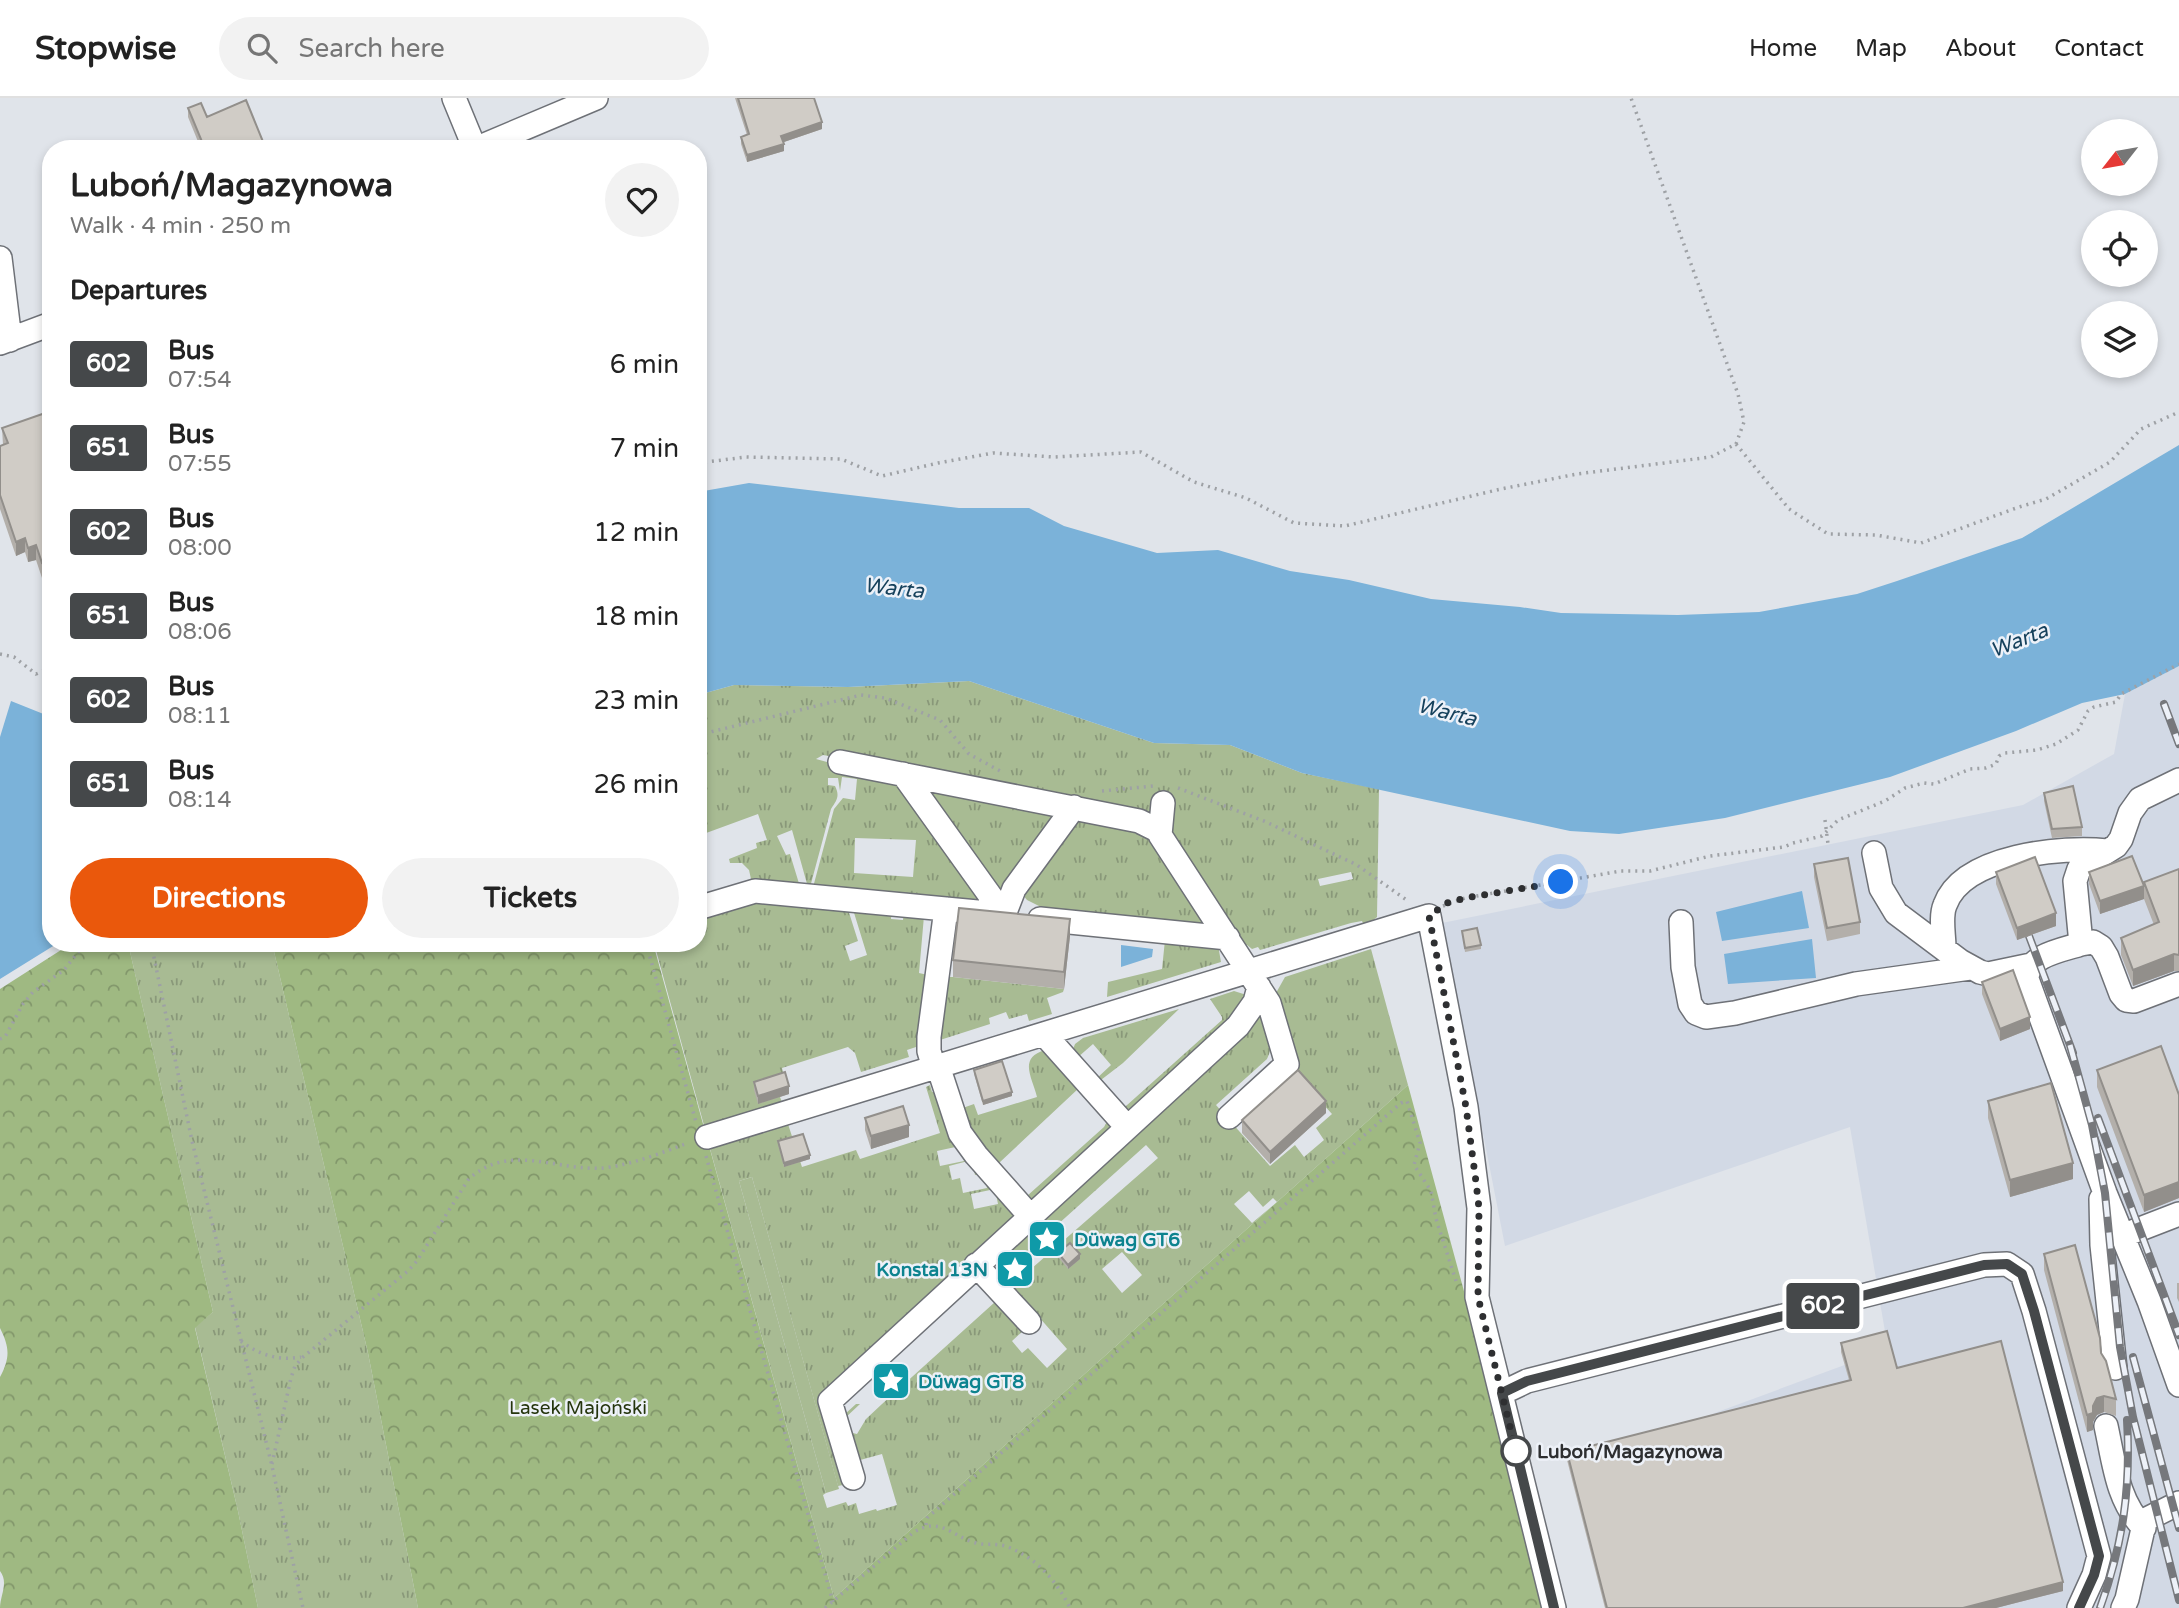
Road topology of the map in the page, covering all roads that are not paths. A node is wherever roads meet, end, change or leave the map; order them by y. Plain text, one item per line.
1 (454, 98) edge
2 (596, 98) edge
3 (471, 140) edge
4 (496, 140) edge
5 (0, 258) edge
6 (42, 328) edge
7 (13, 339) edge
8 (840, 762) dead end
9 (903, 774) junction
10 (2179, 780) edge
11 (1165, 792) road end
12 (1073, 807) junction
13 (1159, 831) junction
14 (2109, 851) junction
15 (1874, 853) dead end
16 (707, 905) edge
17 (946, 909) junction
18 (1004, 915) junction
19 (1681, 922) dead end
20 (1228, 937) junction
21 (2081, 944) junction
22 (1944, 948) junction
23 (2031, 965) junction
24 (1970, 968) junction
25 (1254, 979) junction
26 (2179, 984) edge
27 (1044, 1034) junction
28 (936, 1067) junction
29 (1228, 1118) dead end
30 (1127, 1127) junction
31 (703, 1138) road end
32 (2100, 1181) junction
33 (2179, 1214) edge
34 (1030, 1216) junction
35 (2122, 1236) junction
36 (976, 1265) junction
37 (1028, 1322) dead end
38 (2115, 1368) dead end
39 (2179, 1385) edge
40 (1502, 1393) junction
41 (2106, 1426) dead end
42 (853, 1478) dead end
43 (2179, 1503) edge
44 (2144, 1528) junction
45 (1554, 1608) edge
46 (2079, 1608) edge
47 (2123, 1608) edge

1 - 3 street
2 - 4 street
5 - 7 street
6 - 7 street
8 - 9 street
9 - 12 street
9 - 18 street
10 - 14 street
11 - 13 street
12 - 13 street
12 - 18 street
13 - 20 street
14 - 21 street
14 - 22 street
15 - 22 street
16 - 17 street
17 - 18 street
17 - 28 street
18 - 20 street
19 - 24 street
20 - 25 street
21 - 23 street
21 - 26 street
22 - 24 street
23 - 24 street
23 - 32 street
25 - 27 street
25 - 29 street
25 - 30 street
25 - 40 street
27 - 28 street
27 - 30 street
28 - 31 street
28 - 34 street
30 - 34 street
32 - 35 street
32 - 38 street
33 - 35 street
34 - 36 street
35 - 39 street
36 - 37 street
36 - 42 street
40 - 45 street
40 - 46 street
41 - 44 street
43 - 44 street
44 - 47 street

